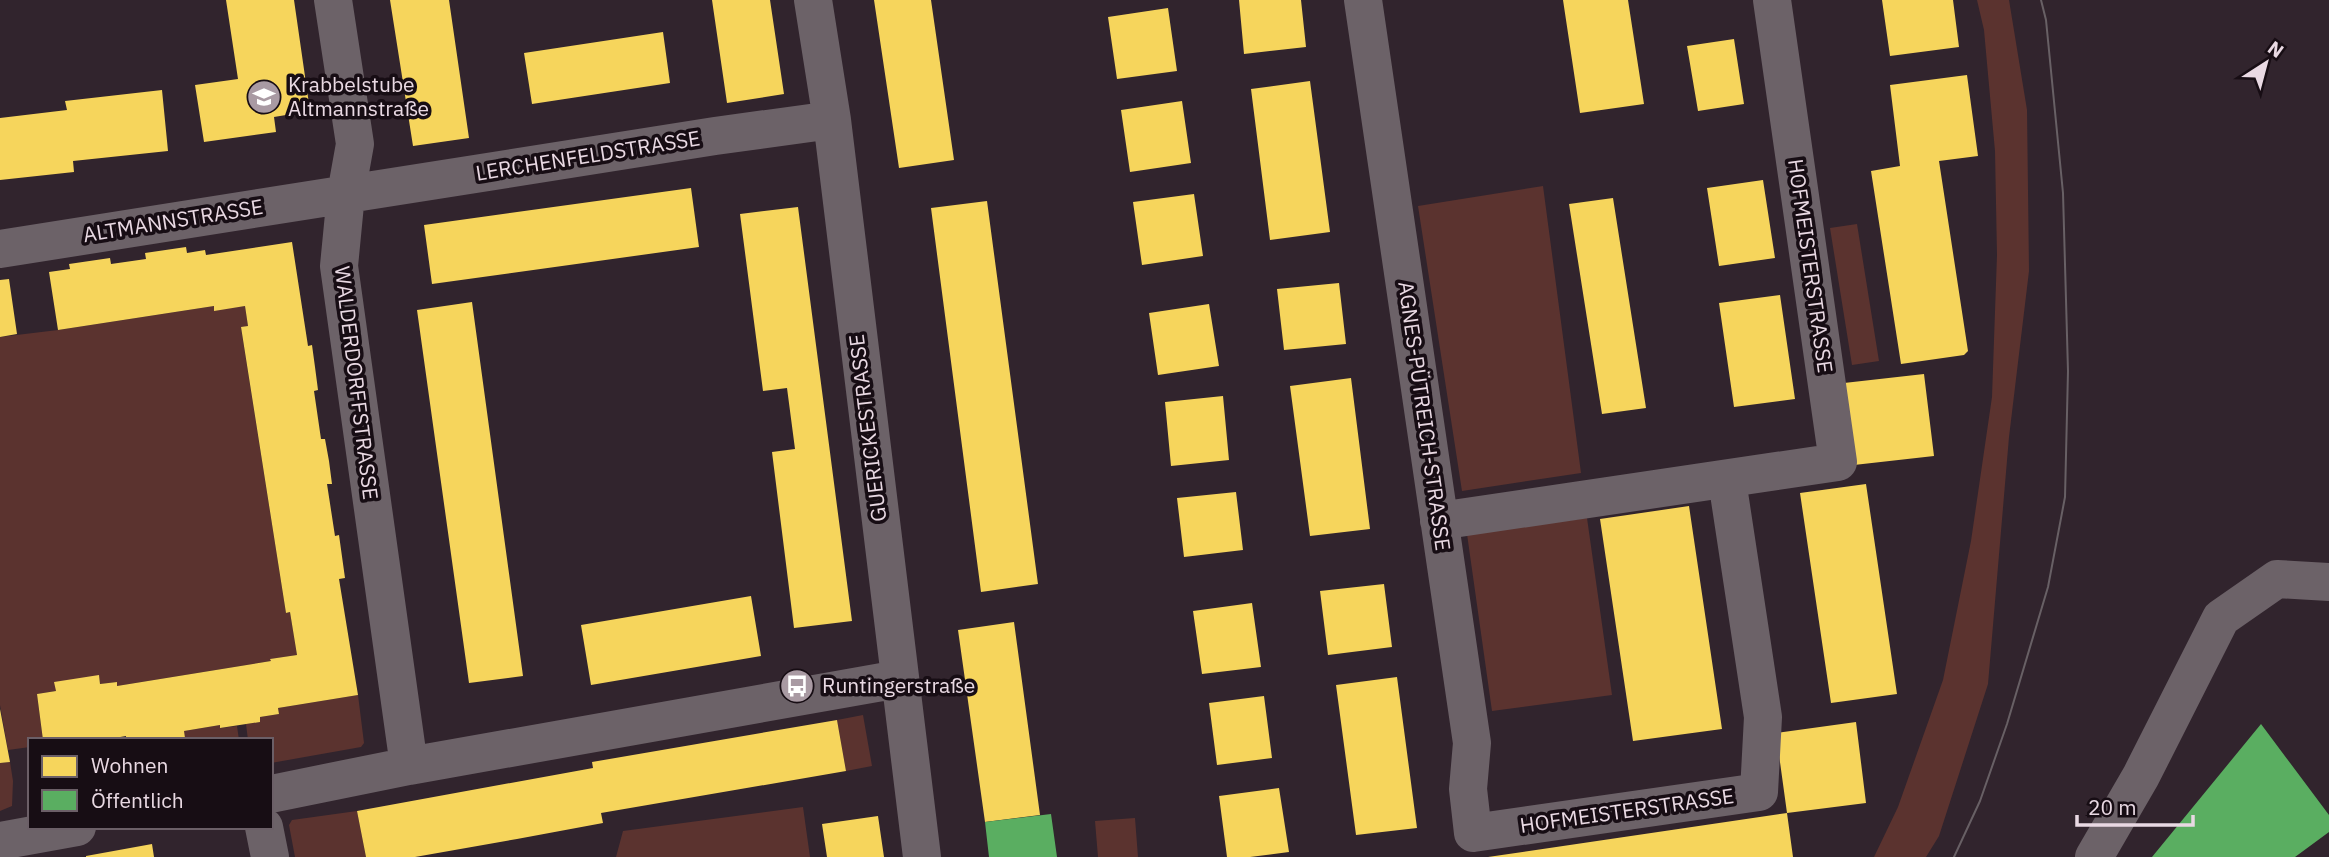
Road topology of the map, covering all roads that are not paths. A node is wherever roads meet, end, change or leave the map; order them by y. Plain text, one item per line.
1 (333, 0) edge
2 (813, 0) edge
3 (1363, 0) edge
4 (1772, 0) edge
5 (832, 120) junction
6 (346, 194) junction
7 (0, 248) edge
8 (1727, 480) junction
9 (1440, 521) junction
10 (2329, 582) edge
11 (899, 679) junction
12 (409, 766) junction
13 (273, 794) edge
14 (66, 829) edge
15 (264, 829) edge
16 (1473, 833) joint
17 (0, 841) edge
18 (270, 857) edge
19 (922, 857) edge
20 (2094, 857) edge

1 - 6 street, WALDERDORFFSTRASSE
2 - 5 street, GUERICKESTRASSE
3 - 9 street, AGNES-PÜTREICH-STRASSE
4 - 8 street, HOFMEISTERSTRASSE
5 - 6 street, LERCHENFELDSTRASSE
5 - 11 street, GUERICKESTRASSE
6 - 7 street, ALTMANNSTRASSE
6 - 12 street, WALDERDORFFSTRASSE
8 - 9 street, HOFMEISTERSTRASSE
8 - 16 street, HOFMEISTERSTRASSE
9 - 16 street, AGNES-PÜTREICH-STRASSE
10 - 20 street
11 - 12 street
11 - 19 street, GUERICKESTRASSE
12 - 13 street
14 - 17 street
15 - 18 street

